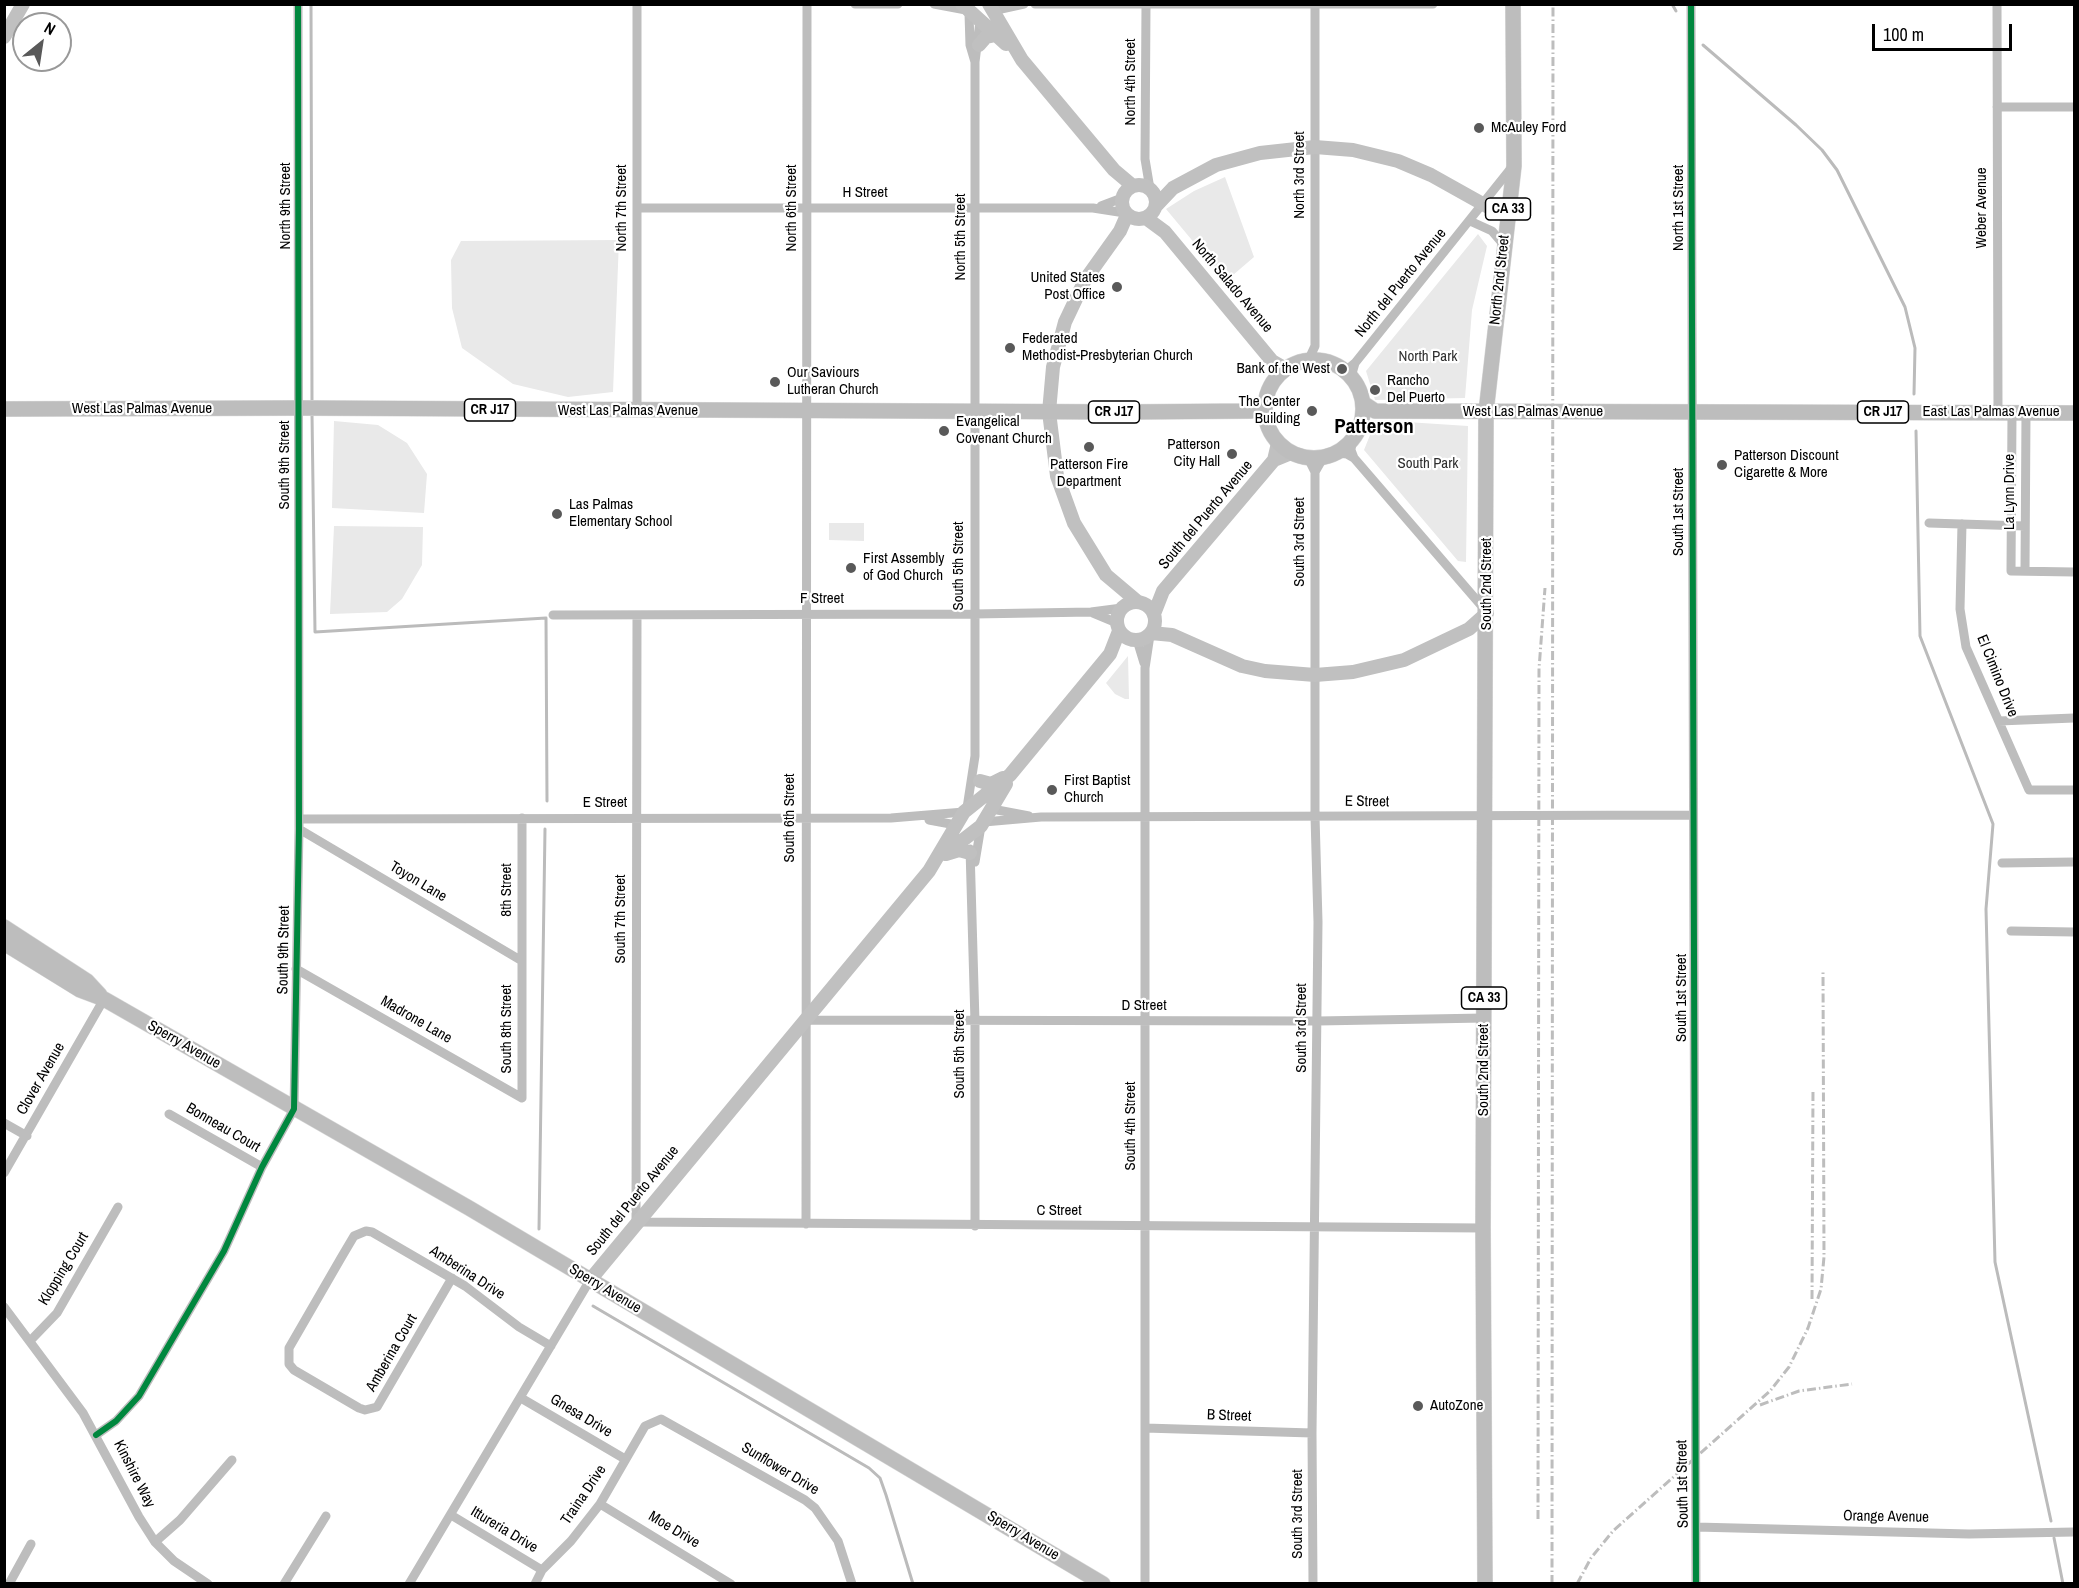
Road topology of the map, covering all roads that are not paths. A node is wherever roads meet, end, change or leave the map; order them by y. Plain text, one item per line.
1 (23, 4) edge
2 (298, 4) edge
3 (637, 4) edge
4 (807, 4) edge
5 (855, 4) edge
6 (897, 4) edge
7 (934, 4) edge
8 (1024, 4) edge
9 (1035, 4) edge
10 (1432, 4) edge
11 (1513, 4) edge
12 (1691, 4) edge
13 (1997, 4) edge
14 (1146, 5) edge
15 (1315, 5) edge
16 (979, 13) edge
17 (996, 35) junction
18 (4, 37) edge
19 (979, 45) junction
20 (1022, 60) junction
21 (975, 62) junction
22 (1997, 107) junction
23 (2074, 107) edge
24 (1315, 147) junction
25 (1145, 159) junction
26 (1514, 166) junction
27 (1114, 170) junction
28 (1134, 185) junction
29 (1173, 188) junction
30 (1151, 190) junction
31 (1122, 197) junction
32 (1484, 204) junction
33 (637, 208) junction
34 (807, 208) junction
35 (1093, 208) junction
36 (976, 209) junction
37 (1508, 212) junction
38 (1149, 213) junction
39 (1126, 214) junction
40 (1470, 221) junction
41 (1117, 236) junction
42 (1504, 245) junction
43 (1315, 361) junction
44 (1349, 370) junction
45 (1281, 374) junction
46 (1258, 407) junction
47 (300, 408) junction
48 (4, 409) edge
49 (1366, 411) junction
50 (637, 412) junction
51 (807, 412) junction
52 (976, 412) junction
53 (1049, 412) junction
54 (1486, 412) junction
55 (1691, 412) junction
56 (2012, 412) junction
57 (2074, 413) edge
58 (1352, 441) junction
59 (1278, 443) junction
60 (1291, 453) junction
61 (1322, 456) junction
62 (1354, 458) junction
63 (1274, 460) junction
64 (1929, 523) dead end
65 (1962, 524) junction
66 (2011, 526) junction
67 (2025, 526) junction
68 (2025, 571) junction
69 (2074, 572) edge
70 (1112, 581) junction
71 (1122, 608) junction
72 (1091, 612) junction
73 (1487, 613) junction
74 (806, 614) junction
75 (974, 614) junction
76 (553, 615) dead end
77 (637, 615) junction
78 (1140, 624) junction
79 (1145, 668) junction
80 (1315, 675) junction
81 (2074, 718) edge
82 (1999, 721) junction
83 (975, 756) junction
84 (1013, 771) junction
85 (980, 781) junction
86 (2074, 790) edge
87 (988, 803) junction
88 (966, 810) junction
89 (1693, 815) junction
90 (1315, 816) junction
91 (911, 817) junction
92 (1041, 817) junction
93 (1146, 817) junction
94 (522, 818) junction
95 (636, 818) junction
96 (805, 818) junction
97 (1484, 818) junction
98 (299, 824) junction
99 (982, 824) junction
100 (956, 826) junction
101 (967, 835) junction
102 (970, 853) junction
103 (944, 855) junction
104 (2074, 862) edge
105 (2002, 863) dead end
106 (929, 871) junction
107 (973, 882) junction
108 (4, 927) edge
109 (2011, 931) dead end
110 (2074, 932) edge
111 (4, 943) edge
112 (522, 961) junction
113 (296, 969) junction
114 (104, 999) junction
115 (1484, 1018) junction
116 (804, 1020) junction
117 (1146, 1021) junction
118 (1318, 1021) junction
119 (975, 1022) junction
120 (522, 1098) joint
121 (294, 1108) junction
122 (169, 1114) dead end
123 (4, 1123) edge
124 (27, 1136) junction
125 (262, 1167) junction
126 (4, 1173) edge
127 (118, 1208) dead end
128 (636, 1222) junction
129 (806, 1224) junction
130 (975, 1226) junction
131 (1146, 1226) junction
132 (1316, 1227) junction
133 (1483, 1228) junction
134 (363, 1231) joint
135 (452, 1278) junction
136 (590, 1280) junction
137 (4, 1307) edge
138 (30, 1341) junction
139 (551, 1346) junction
140 (521, 1398) junction
141 (654, 1420) joint
142 (1145, 1428) junction
143 (1312, 1433) junction
144 (96, 1435) junction
145 (626, 1459) junction
146 (232, 1460) dead end
147 (600, 1504) junction
148 (451, 1515) junction
149 (326, 1516) dead end
150 (1696, 1527) junction
151 (2074, 1532) edge
152 (155, 1542) junction
153 (31, 1544) dead end
154 (542, 1570) junction
155 (6, 1583) edge
156 (208, 1584) edge
157 (284, 1584) edge
158 (409, 1584) edge
159 (535, 1584) edge
160 (731, 1584) edge
161 (852, 1584) edge
162 (1102, 1584) edge
163 (1144, 1584) edge
164 (1313, 1584) edge
165 (1485, 1584) edge
166 (1696, 1584) edge

1 - 18 street
2 - 47 street, North 9th Street
3 - 33 street, North 7th Street
4 - 34 street, North 6th Street
5 - 6 street
7 - 16 street
8 - 16 street
9 - 14 street
10 - 15 street
11 - 26 main road, North 2nd Street / CA 33
12 - 55 street, North 1st Street
13 - 22 street, Weber Avenue
14 - 15 street
14 - 25 street, North 4th Street
15 - 24 street, North 3rd Street
16 - 17 street
16 - 19 street, North 5th Street
16 - 20 street
16 - 21 street, North 5th Street
17 - 19 street
17 - 20 street
19 - 21 street, North 5th Street
20 - 27 street
21 - 36 street, North 5th Street
22 - 23 street
22 - 56 street, Weber Avenue
24 - 29 street
24 - 32 street
24 - 43 street, North 3rd Street
25 - 28 street, North 4th Street
25 - 30 street, North 4th Street
26 - 32 street, North del Puerto Avenue
26 - 37 main road, North 2nd Street / CA 33
27 - 28 street
27 - 31 street
28 - 30 street
28 - 31 street
29 - 30 street
29 - 38 street
30 - 38 street, North Salado Avenue
31 - 35 street, H Street
31 - 39 street
32 - 37 street
32 - 40 street, North del Puerto Avenue
33 - 34 street, H Street
33 - 50 street, North 7th Street
34 - 36 street, H Street
34 - 51 street, North 6th Street
35 - 36 street, H Street
35 - 39 street, H Street
36 - 52 street, North 5th Street
37 - 42 main road, North 2nd Street / CA 33
38 - 39 street
38 - 41 street
38 - 45 street, North Salado Avenue
39 - 41 street
40 - 42 street
40 - 44 street, North del Puerto Avenue
41 - 53 street
42 - 54 main road, North 2nd Street / CA 33
43 - 44 main road
43 - 45 main road
44 - 49 main road
45 - 46 main road
46 - 53 main road, West Las Palmas Avenue / CR J17
46 - 59 main road
47 - 48 main road, West Las Palmas Avenue / CR J17
47 - 50 main road, West Las Palmas Avenue / CR J17
47 - 98 street, South 9th Street
49 - 54 main road, West Las Palmas Avenue / CR J17
49 - 58 main road
50 - 51 main road, West Las Palmas Avenue / CR J17
51 - 52 main road, West Las Palmas Avenue / CR J17
51 - 74 street, South 6th Street
52 - 53 main road, West Las Palmas Avenue / CR J17
52 - 75 street, South 5th Street
53 - 70 street
54 - 55 main road, West Las Palmas Avenue / CR J17
54 - 73 main road, South 2nd Street / CA 33
55 - 56 main road, East Las Palmas Avenue / CR J17
55 - 89 street, South 1st Street
56 - 57 main road, East Las Palmas Avenue / CR J17
56 - 66 street, La Lynn Drive
56 - 67 street, La Lynn Drive
58 - 61 main road
58 - 62 street
59 - 60 main road
59 - 63 street, South del Puerto Avenue
60 - 61 main road
60 - 63 street, South del Puerto Avenue
61 - 62 street
61 - 80 street, South 3rd Street
62 - 73 street
63 - 78 street, South del Puerto Avenue
64 - 65 street
65 - 66 street
65 - 82 street, El Cimino Drive
66 - 67 street
66 - 68 street, La Lynn Drive
67 - 68 street, La Lynn Drive
68 - 69 street
70 - 71 street
70 - 78 street
71 - 72 street, F Street
71 - 78 street
72 - 75 street, F Street
72 - 78 street, F Street
73 - 80 street
73 - 97 main road, South 2nd Street / CA 33
74 - 75 street, F Street
74 - 77 street, F Street
74 - 96 street, South 6th Street
75 - 83 street, South 5th Street
76 - 77 street, F Street
77 - 95 street, South 7th Street
78 - 79 street, South 4th Street
78 - 79 street, South 4th Street
78 - 80 street
78 - 84 street, South del Puerto Avenue
79 - 93 street, South 4th Street
80 - 90 street, South 3rd Street
81 - 82 street
82 - 86 street, El Cimino Drive
83 - 85 street, South 5th Street
83 - 88 street, South 5th Street
84 - 85 street
84 - 87 street, South del Puerto Avenue
85 - 87 street, South 5th Street
87 - 88 street, South del Puerto Avenue
87 - 92 street, E Street
87 - 99 street, South del Puerto Avenue
88 - 91 street, E Street
88 - 100 street, South del Puerto Avenue
89 - 97 street, E Street
89 - 150 street, South 1st Street
90 - 93 street, E Street
90 - 97 street, E Street
90 - 118 street, South 3rd Street
91 - 96 street, E Street
91 - 100 street, E Street
92 - 93 street, E Street
92 - 99 street, E Street
93 - 117 street, South 4th Street
94 - 95 street, E Street
94 - 98 street, E Street
94 - 112 street, 8th Street
95 - 96 street, E Street
95 - 128 street, South 7th Street
96 - 116 street, South 6th Street
97 - 115 main road, South 2nd Street / CA 33
98 - 112 street, Toyon Lane
98 - 113 street, South 9th Street
99 - 101 street, South del Puerto Avenue
99 - 107 street, South 5th Street
100 - 101 street
100 - 106 street, South del Puerto Avenue
101 - 102 street, South 5th Street
101 - 103 street, South del Puerto Avenue
102 - 103 street
102 - 107 street, South 5th Street
103 - 106 street, South del Puerto Avenue
104 - 105 street
106 - 116 street, South del Puerto Avenue
107 - 119 street, South 5th Street
108 - 114 main road, Sperry Avenue
109 - 110 street
111 - 114 main road, Sperry Avenue
112 - 120 street, South 8th Street
113 - 120 street, Madrone Lane
113 - 121 street, South 9th Street
114 - 121 main road, Sperry Avenue
114 - 124 street, Clover Avenue
115 - 118 street, D Street
115 - 133 main road, South 2nd Street / CA 33
116 - 119 street, D Street
116 - 128 street, South del Puerto Avenue
116 - 129 street, South 6th Street
117 - 118 street, D Street
117 - 119 street, D Street
117 - 131 street, South 4th Street
118 - 132 street, South 3rd Street
119 - 130 street, South 5th Street
121 - 125 street, South 9th Street
121 - 136 main road, Sperry Avenue
122 - 125 street, Bonneau Court
123 - 124 street
124 - 126 street, Clover Avenue
125 - 144 street, South 9th Street
127 - 138 street, Klopping Court
128 - 129 street, C Street
128 - 136 street, South del Puerto Avenue
129 - 130 street, C Street
130 - 131 street, C Street
131 - 132 street, C Street
131 - 142 street, South 4th Street
132 - 133 street, C Street
132 - 143 street, South 3rd Street
133 - 165 main road, South 2nd Street / CA 33
134 - 135 street, Amberina Drive
134 - 135 street, Amberina Court
135 - 139 street, Amberina Drive
136 - 139 street, South del Puerto Avenue
136 - 162 main road, Sperry Avenue
137 - 138 street, Kinshire Way
138 - 144 street, Kinshire Way
139 - 140 street, South del Puerto Avenue
140 - 145 street, Gnesa Drive
140 - 148 street, South del Puerto Avenue
141 - 145 street, Traina Drive
141 - 161 street, Sunflower Drive
142 - 143 street, B Street
142 - 163 street, South 4th Street
143 - 164 street, South 3rd Street
144 - 152 street, Kinshire Way
145 - 147 street, Traina Drive
146 - 152 street
147 - 154 street, Traina Drive
147 - 160 street, Moe Drive
148 - 154 street, Ittureria Drive
148 - 158 street, South del Puerto Avenue
149 - 157 street
150 - 151 street, Orange Avenue
150 - 166 street, South 1st Street
152 - 156 street, Kinshire Way
153 - 155 street
154 - 159 street, Traina Drive

